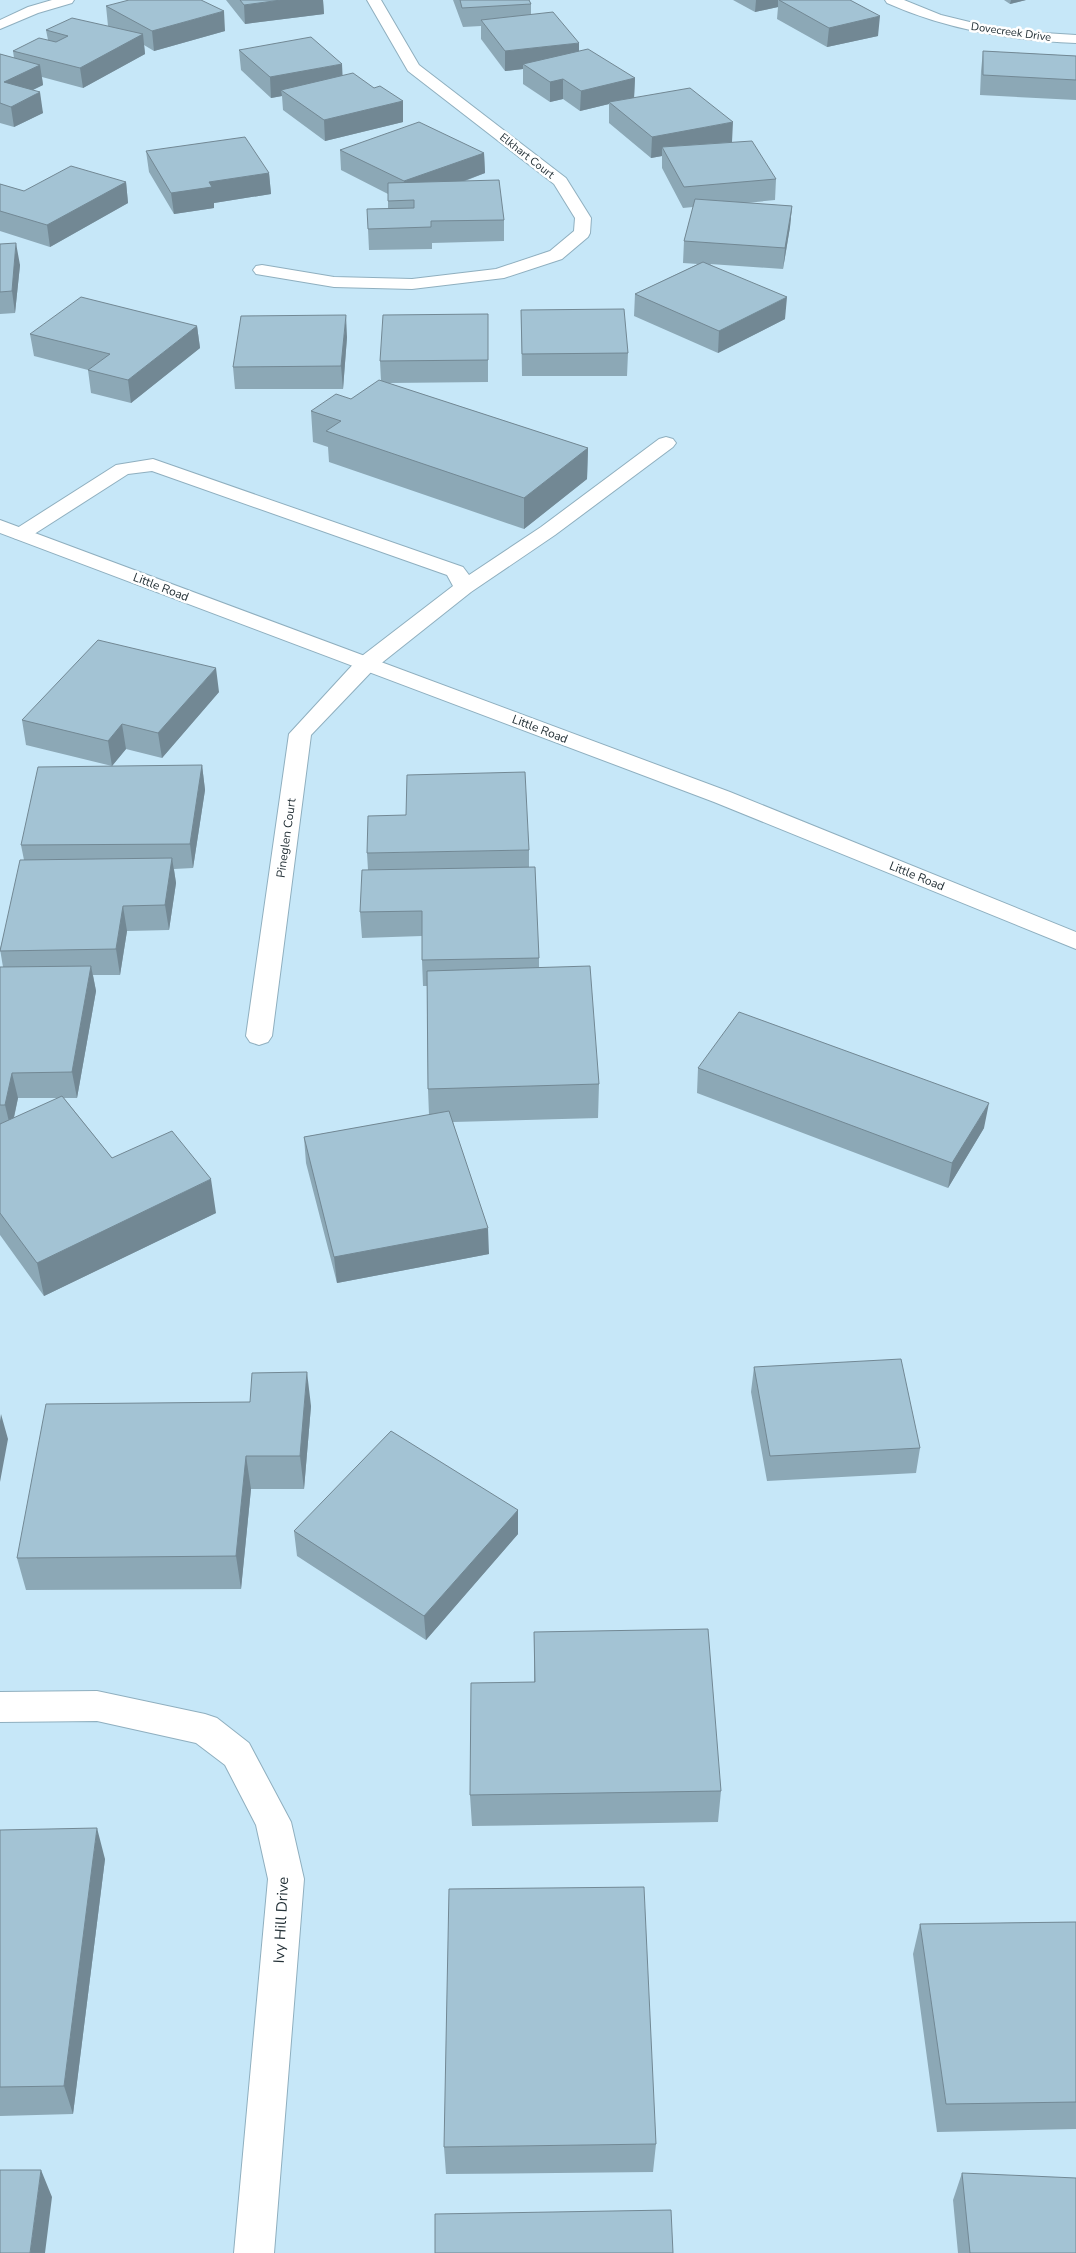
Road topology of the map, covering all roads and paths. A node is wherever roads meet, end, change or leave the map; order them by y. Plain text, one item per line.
1 (67, 0) edge
2 (374, 0) edge
3 (892, 0) edge
4 (0, 25) edge
5 (1076, 39) edge
6 (262, 270) dead end
7 (666, 444) dead end
8 (0, 526) edge
9 (22, 534) junction
10 (464, 588) junction
11 (366, 664) junction
12 (1076, 941) edge
13 (259, 1036) dead end
14 (0, 1707) edge
15 (254, 2253) edge

1 - 4 street
2 - 6 street, Elkhart Court
3 - 5 street, Dovecreek Drive
7 - 10 street, Pineglen Court
8 - 9 street, Little Road
9 - 10 street
9 - 11 street, Little Road
10 - 11 street, Pineglen Court
11 - 12 street, Little Road
11 - 13 street, Pineglen Court
14 - 15 street, Ivy Hill Drive

